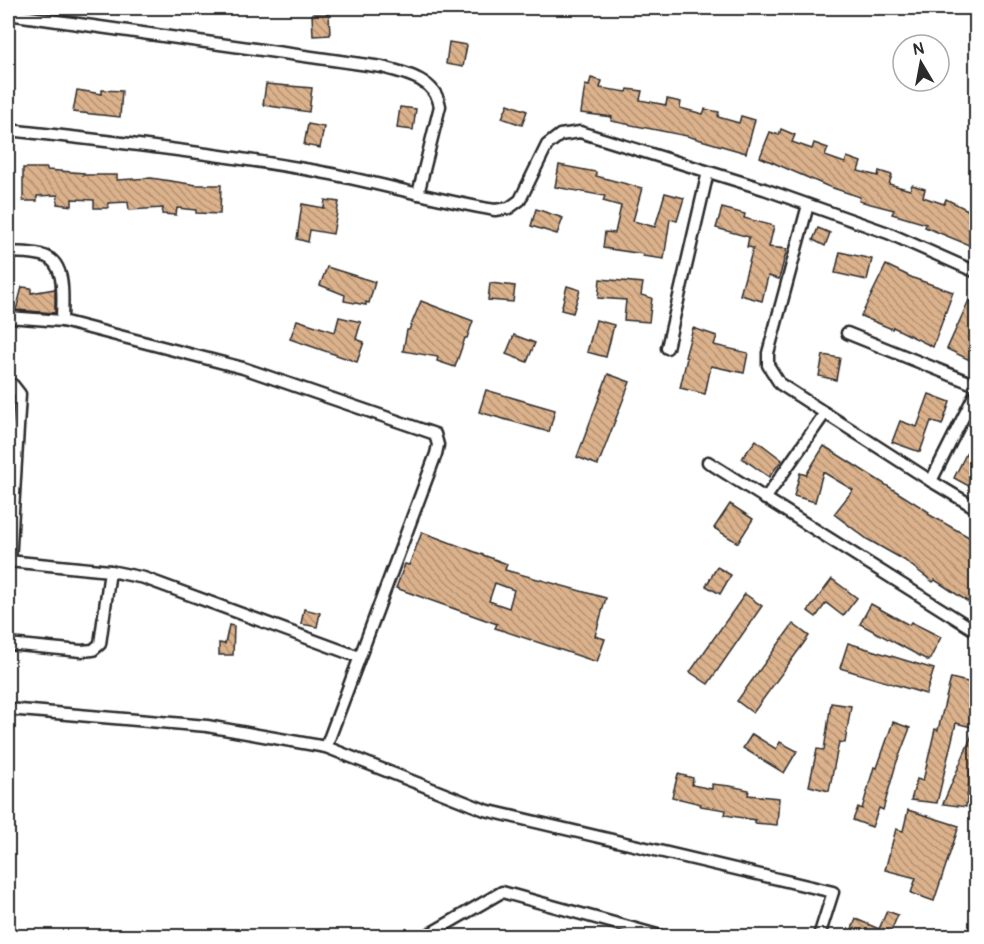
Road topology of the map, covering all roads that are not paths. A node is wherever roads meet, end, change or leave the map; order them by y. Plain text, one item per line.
1 (8, 14) edge
2 (8, 130) edge
3 (708, 172) junction
4 (418, 194) junction
5 (808, 205) junction
6 (8, 252) edge
7 (976, 272) edge
8 (8, 317) edge
9 (62, 321) junction
10 (847, 333) dead end
11 (667, 348) dead end
12 (8, 384) edge
13 (976, 385) edge
14 (976, 392) edge
15 (825, 413) junction
16 (708, 462) dead end
17 (931, 481) junction
18 (765, 499) junction
19 (976, 508) edge
20 (9, 561) edge
21 (110, 571) junction
22 (976, 631) edge
23 (8, 644) edge
24 (359, 657) junction
25 (8, 709) edge
26 (326, 747) junction
27 (426, 936) edge
28 (661, 936) edge
29 (819, 936) edge

1 - 4 street
2 - 4 street
3 - 4 street
3 - 5 street
3 - 11 street
5 - 7 street
5 - 15 street
6 - 9 street
8 - 9 street
9 - 24 street
10 - 13 street
12 - 20 street
14 - 17 street
15 - 17 street
15 - 18 street
16 - 18 street
17 - 19 street
18 - 22 street
20 - 21 street
21 - 23 street
21 - 24 street
24 - 26 street
25 - 26 street
26 - 29 street
27 - 28 street

